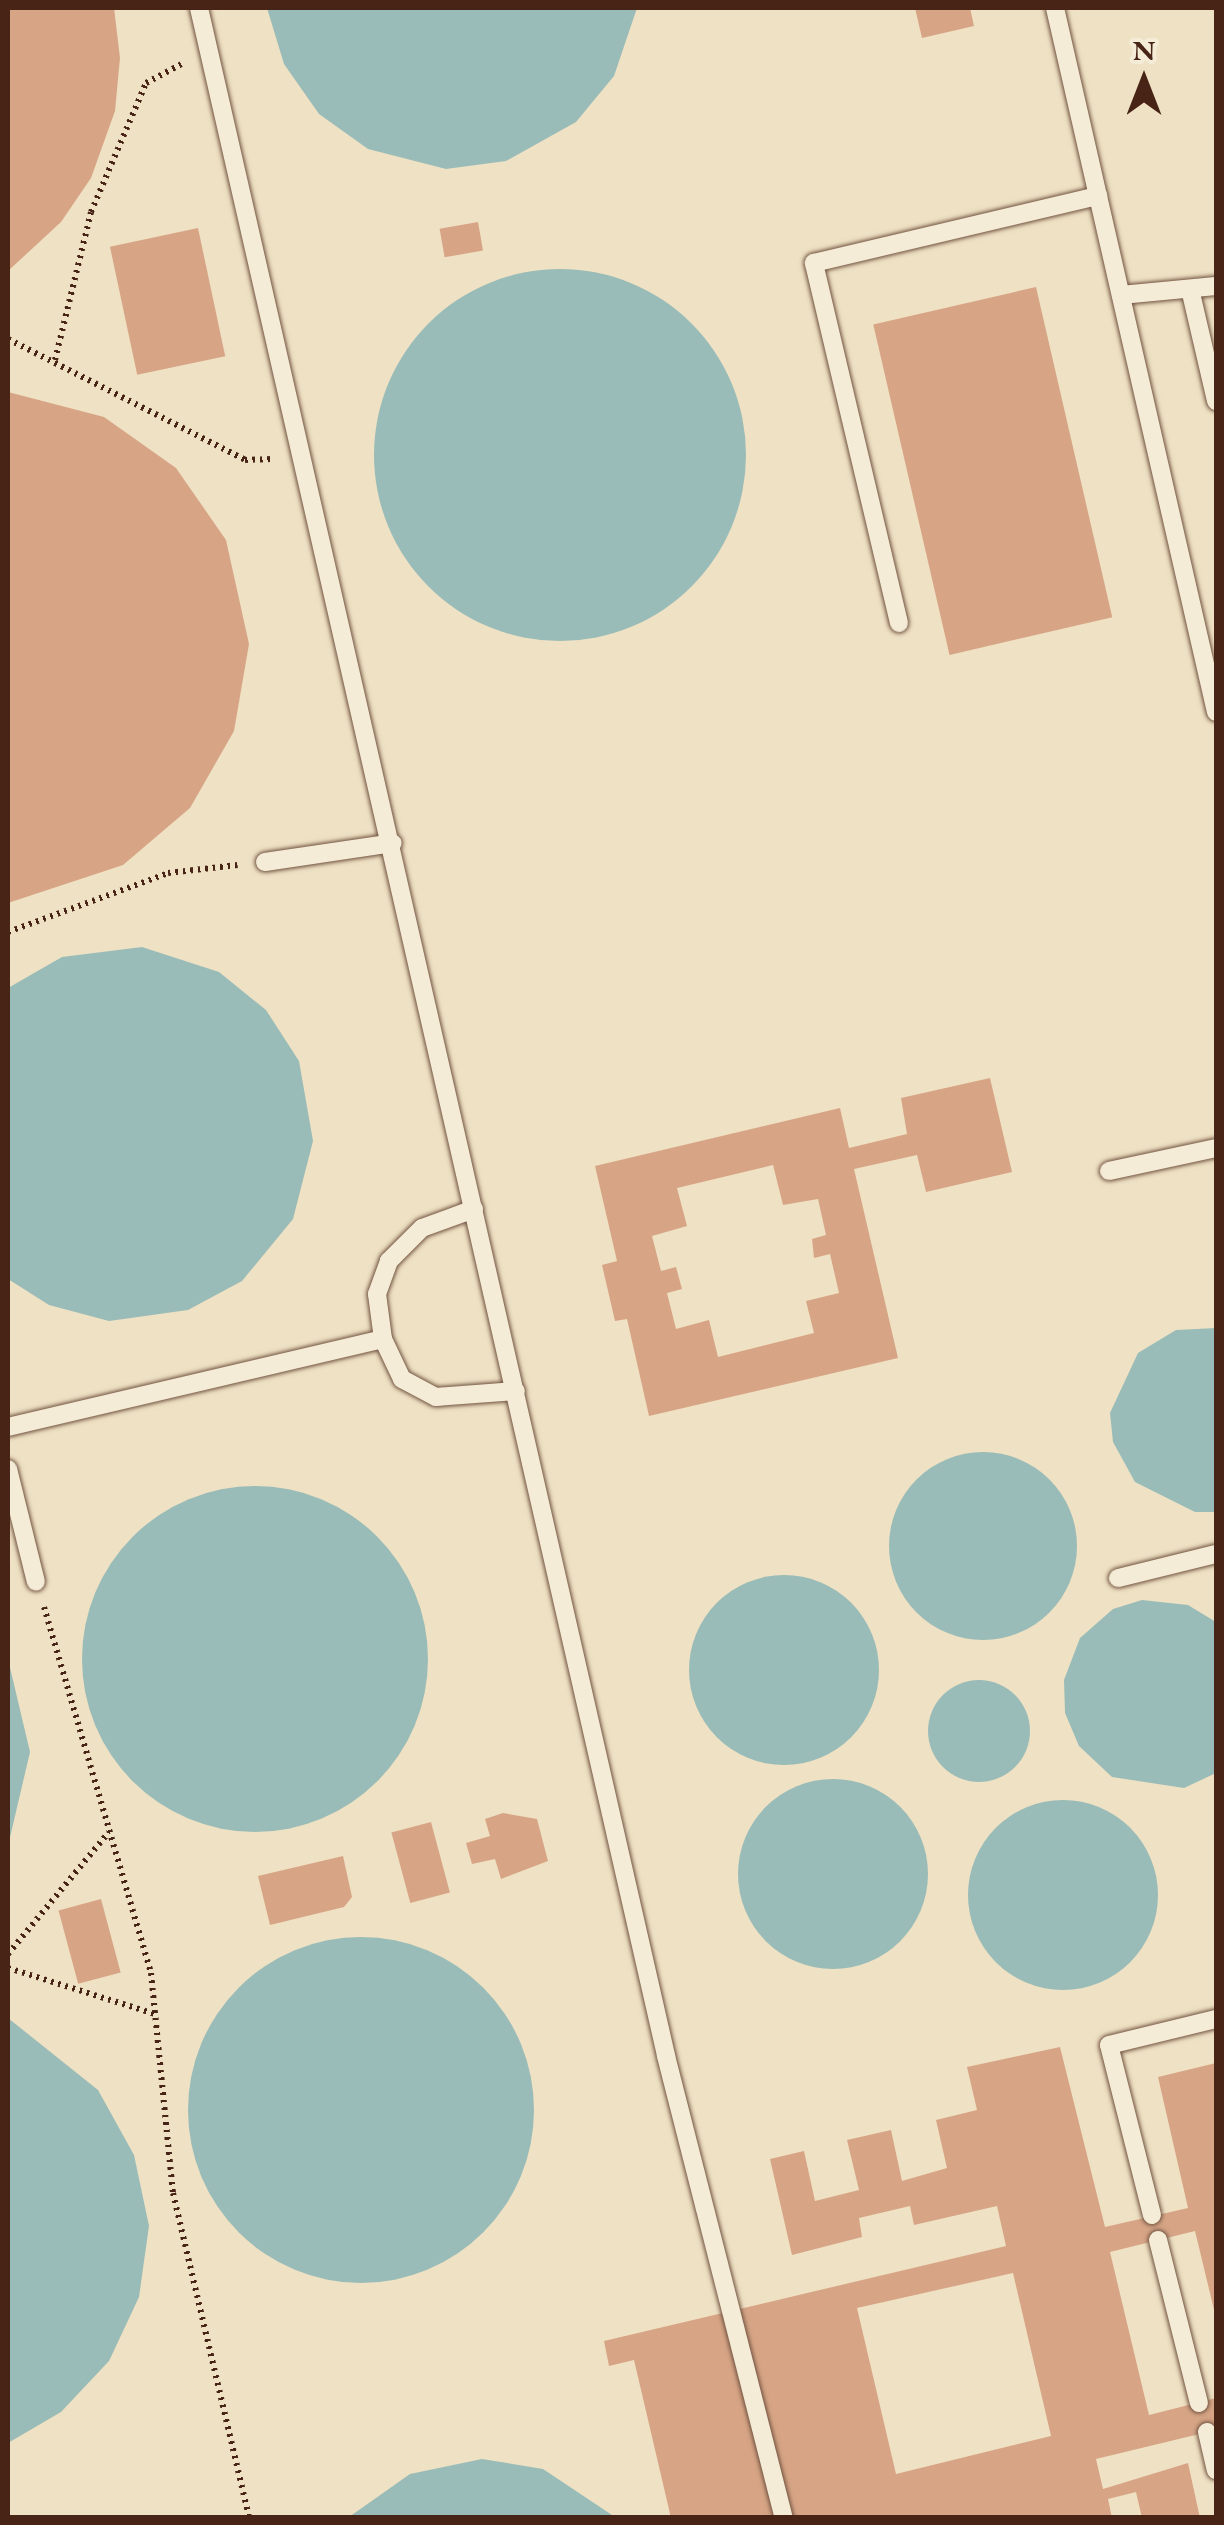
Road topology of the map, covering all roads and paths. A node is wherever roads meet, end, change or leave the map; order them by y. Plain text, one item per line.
1 (199, 8) edge
2 (1055, 8) edge
3 (208, 49) junction
4 (1098, 196) junction
5 (1216, 286) edge
6 (1190, 289) junction
7 (1121, 295) junction
8 (8, 339) edge
9 (55, 360) junction
10 (1216, 401) edge
11 (304, 458) junction
12 (899, 624) dead end
13 (1209, 641) edge
14 (1216, 712) edge
15 (393, 843) junction
16 (264, 862) joint
17 (8, 932) edge
18 (1216, 1148) edge
19 (1108, 1171) dead end
20 (474, 1209) junction
21 (383, 1339) junction
22 (516, 1391) junction
23 (8, 1427) edge
24 (8, 1469) edge
25 (1216, 1554) edge
26 (1118, 1578) dead end
27 (36, 1582) joint
28 (110, 1832) junction
29 (8, 1954) edge
30 (8, 1968) edge
31 (158, 2015) junction
32 (1216, 2019) edge
33 (1152, 2216) dead end
34 (1158, 2240) dead end
35 (1199, 2403) dead end
36 (1207, 2432) dead end
37 (1216, 2470) edge
38 (249, 2518) edge
39 (784, 2518) edge

1 - 3 lane
2 - 4 lane
3 - 9 path
3 - 11 lane
4 - 7 lane
4 - 12 lane
5 - 6 lane
6 - 7 lane
6 - 10 lane
7 - 13 lane
8 - 9 path
9 - 11 path
11 - 15 lane
13 - 14 lane
15 - 16 lane
15 - 20 lane
16 - 17 path
18 - 19 lane
20 - 21 lane
20 - 22 lane
21 - 22 lane
21 - 23 lane
22 - 39 lane
24 - 27 lane
25 - 26 lane
27 - 28 path
28 - 29 path
28 - 31 path
30 - 31 path
31 - 38 path
32 - 33 lane
34 - 35 lane
36 - 37 lane

